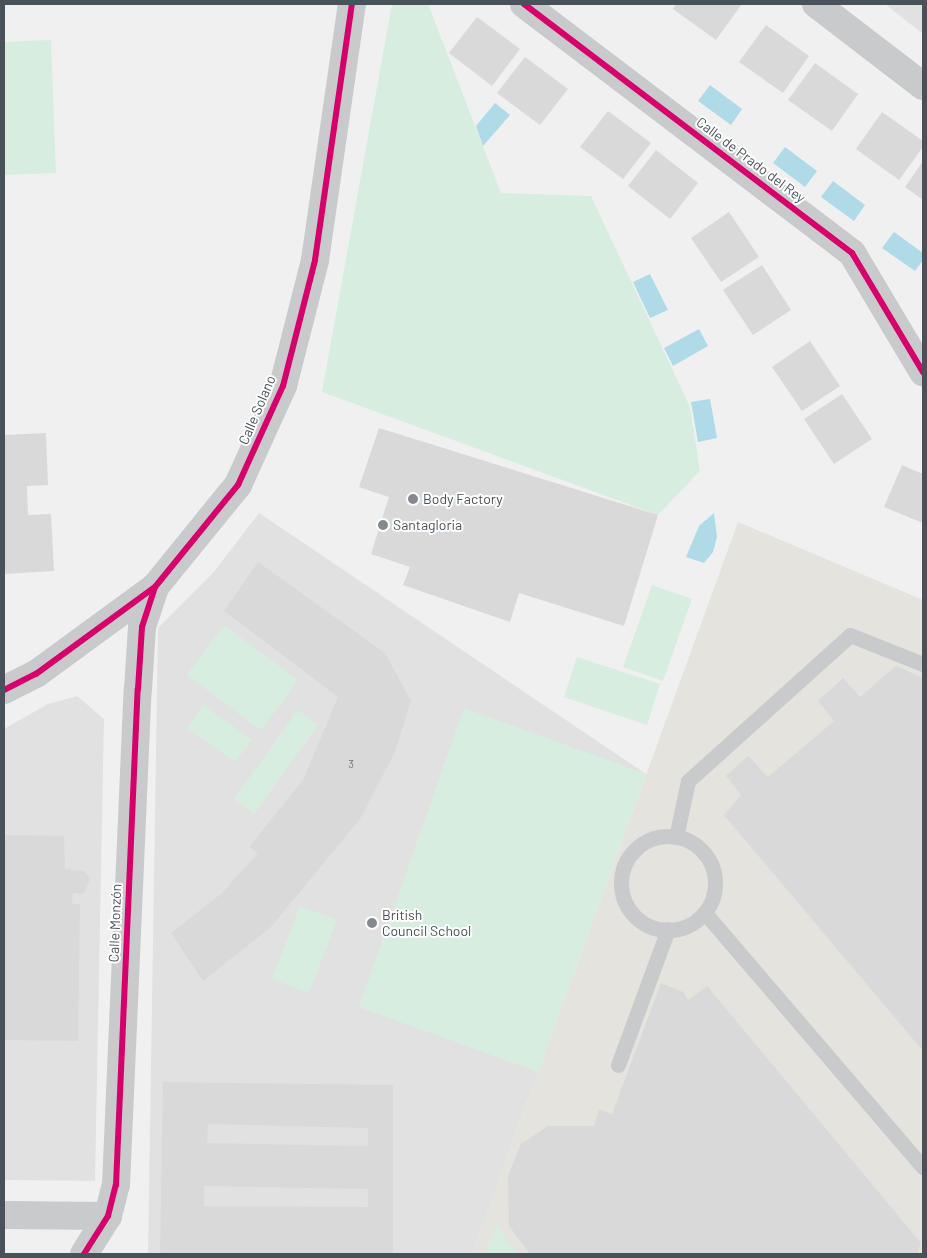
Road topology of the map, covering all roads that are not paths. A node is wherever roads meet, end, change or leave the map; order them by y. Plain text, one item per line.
1 (352, 4) edge
2 (524, 4) edge
3 (816, 4) edge
4 (923, 86) edge
5 (923, 372) edge
6 (155, 587) junction
7 (923, 664) edge
8 (4, 690) edge
9 (676, 837) junction
10 (705, 913) junction
11 (668, 929) junction
12 (618, 1065) dead end
13 (923, 1167) edge
14 (4, 1215) edge
15 (108, 1216) junction
16 (84, 1254) edge

1 - 6 street, Calle Solano
2 - 5 street, Calle de Prado del Rey
3 - 4 street
6 - 8 street, Calle Solano
6 - 15 street, Calle Monzón
7 - 9 lane
9 - 10 lane
9 - 11 lane
10 - 11 lane
10 - 13 lane
11 - 12 lane
14 - 15 street
15 - 16 street, Calle Monzón

